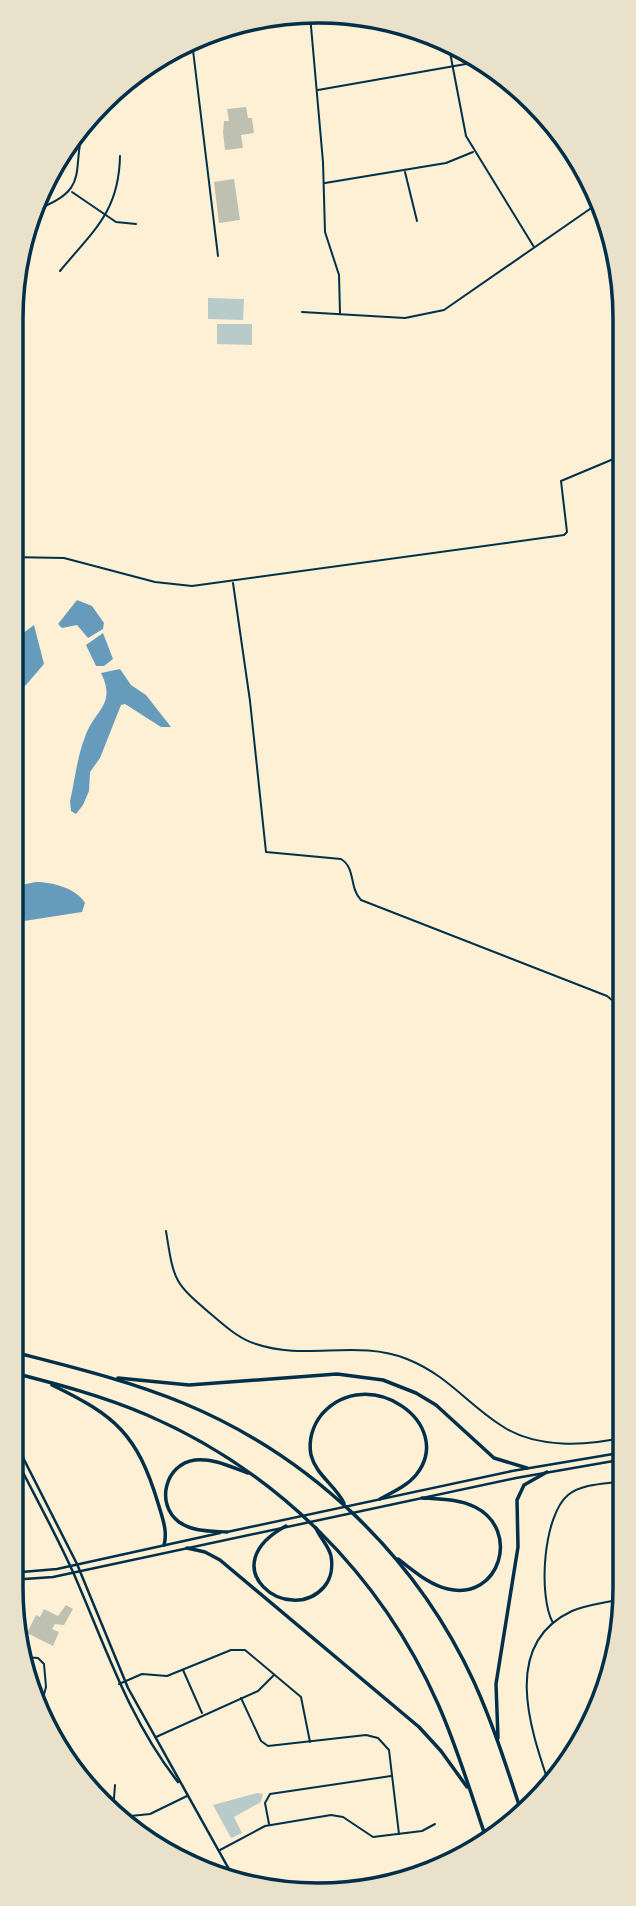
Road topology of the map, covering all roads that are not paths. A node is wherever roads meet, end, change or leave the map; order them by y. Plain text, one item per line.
1 (311, 23) edge
2 (193, 50) edge
3 (450, 53) edge
4 (468, 63) edge
5 (452, 66) junction
6 (317, 90) junction
7 (82, 140) edge
8 (474, 152) junction
9 (120, 156) dead end
10 (405, 170) junction
11 (324, 183) junction
12 (71, 191) junction
13 (45, 206) edge
14 (592, 208) edge
15 (105, 215) junction
16 (418, 221) dead end
17 (136, 224) dead end
18 (535, 248) junction
19 (218, 256) dead end
20 (60, 271) dead end
21 (302, 312) dead end
22 (340, 314) junction
23 (613, 459) edge
24 (23, 557) edge
25 (233, 583) junction
26 (613, 1000) edge
27 (166, 1231) dead end
28 (23, 1355) edge
29 (23, 1375) edge
30 (105, 1377) junction
31 (44, 1381) junction
32 (613, 1439) edge
33 (613, 1454) edge
34 (23, 1458) edge
35 (613, 1462) edge
36 (527, 1468) junction
37 (547, 1472) junction
38 (23, 1473) edge
39 (254, 1475) junction
40 (613, 1483) edge
41 (422, 1497) junction
42 (380, 1499) junction
43 (345, 1505) junction
44 (286, 1527) junction
45 (315, 1527) junction
46 (227, 1532) junction
47 (164, 1545) junction
48 (187, 1548) junction
49 (394, 1557) junction
50 (77, 1564) junction
51 (70, 1566) junction
52 (80, 1571) junction
53 (23, 1572) edge
54 (73, 1573) junction
55 (23, 1579) edge
56 (613, 1601) edge
57 (553, 1623) junction
58 (31, 1658) edge
59 (183, 1670) junction
60 (275, 1674) junction
61 (125, 1681) junction
62 (119, 1684) junction
63 (43, 1697) edge
64 (241, 1698) junction
65 (202, 1714) junction
66 (155, 1737) junction
67 (310, 1742) junction
68 (498, 1744) junction
69 (546, 1775) edge
70 (392, 1776) junction
71 (116, 1784) dead end
72 (185, 1790) junction
73 (470, 1793) junction
74 (188, 1796) junction
75 (114, 1802) edge
76 (519, 1805) edge
77 (131, 1816) edge
78 (269, 1824) junction
79 (435, 1824) dead end
80 (484, 1832) edge
81 (399, 1834) junction
82 (219, 1850) junction
83 (230, 1870) edge

1 - 6 street
2 - 19 street
3 - 5 street
4 - 5 street
5 - 6 street
5 - 8 street
6 - 11 street
7 - 12 street
8 - 10 street
8 - 18 street
9 - 15 street
10 - 11 street
10 - 16 street
11 - 22 street
12 - 13 street
12 - 15 street
14 - 18 street
15 - 17 street
15 - 20 street
18 - 22 street
21 - 22 street
23 - 25 street
24 - 25 street
25 - 26 street
27 - 32 street
28 - 30 highway
29 - 31 highway
30 - 36 highway
30 - 43 highway
31 - 39 highway
31 - 47 highway
33 - 36 main road
34 - 50 main road
35 - 37 main road
36 - 42 main road
37 - 41 main road
37 - 68 highway
38 - 51 main road
39 - 45 highway
39 - 46 highway
40 - 57 street
41 - 44 main road
41 - 49 highway
42 - 43 highway
42 - 46 main road
43 - 49 highway
44 - 45 highway
44 - 48 main road
45 - 73 highway
46 - 47 main road
47 - 50 main road
48 - 52 main road
48 - 73 highway
49 - 68 highway
50 - 51 main road
50 - 52 main road
51 - 53 main road
51 - 54 main road
52 - 54 main road
52 - 61 main road
54 - 55 main road
54 - 62 main road
56 - 57 street
57 - 69 street
58 - 63 street
59 - 60 street
59 - 61 street
59 - 65 street
60 - 64 street
60 - 67 street
61 - 62 street
61 - 66 main road
62 - 72 main road
64 - 65 street
64 - 67 street
65 - 66 street
66 - 72 main road
67 - 70 street
68 - 76 highway
70 - 78 street
70 - 81 street
71 - 75 street
72 - 74 main road
73 - 80 highway
74 - 77 street
74 - 82 main road
78 - 81 street
78 - 82 street
79 - 81 street
82 - 83 main road

